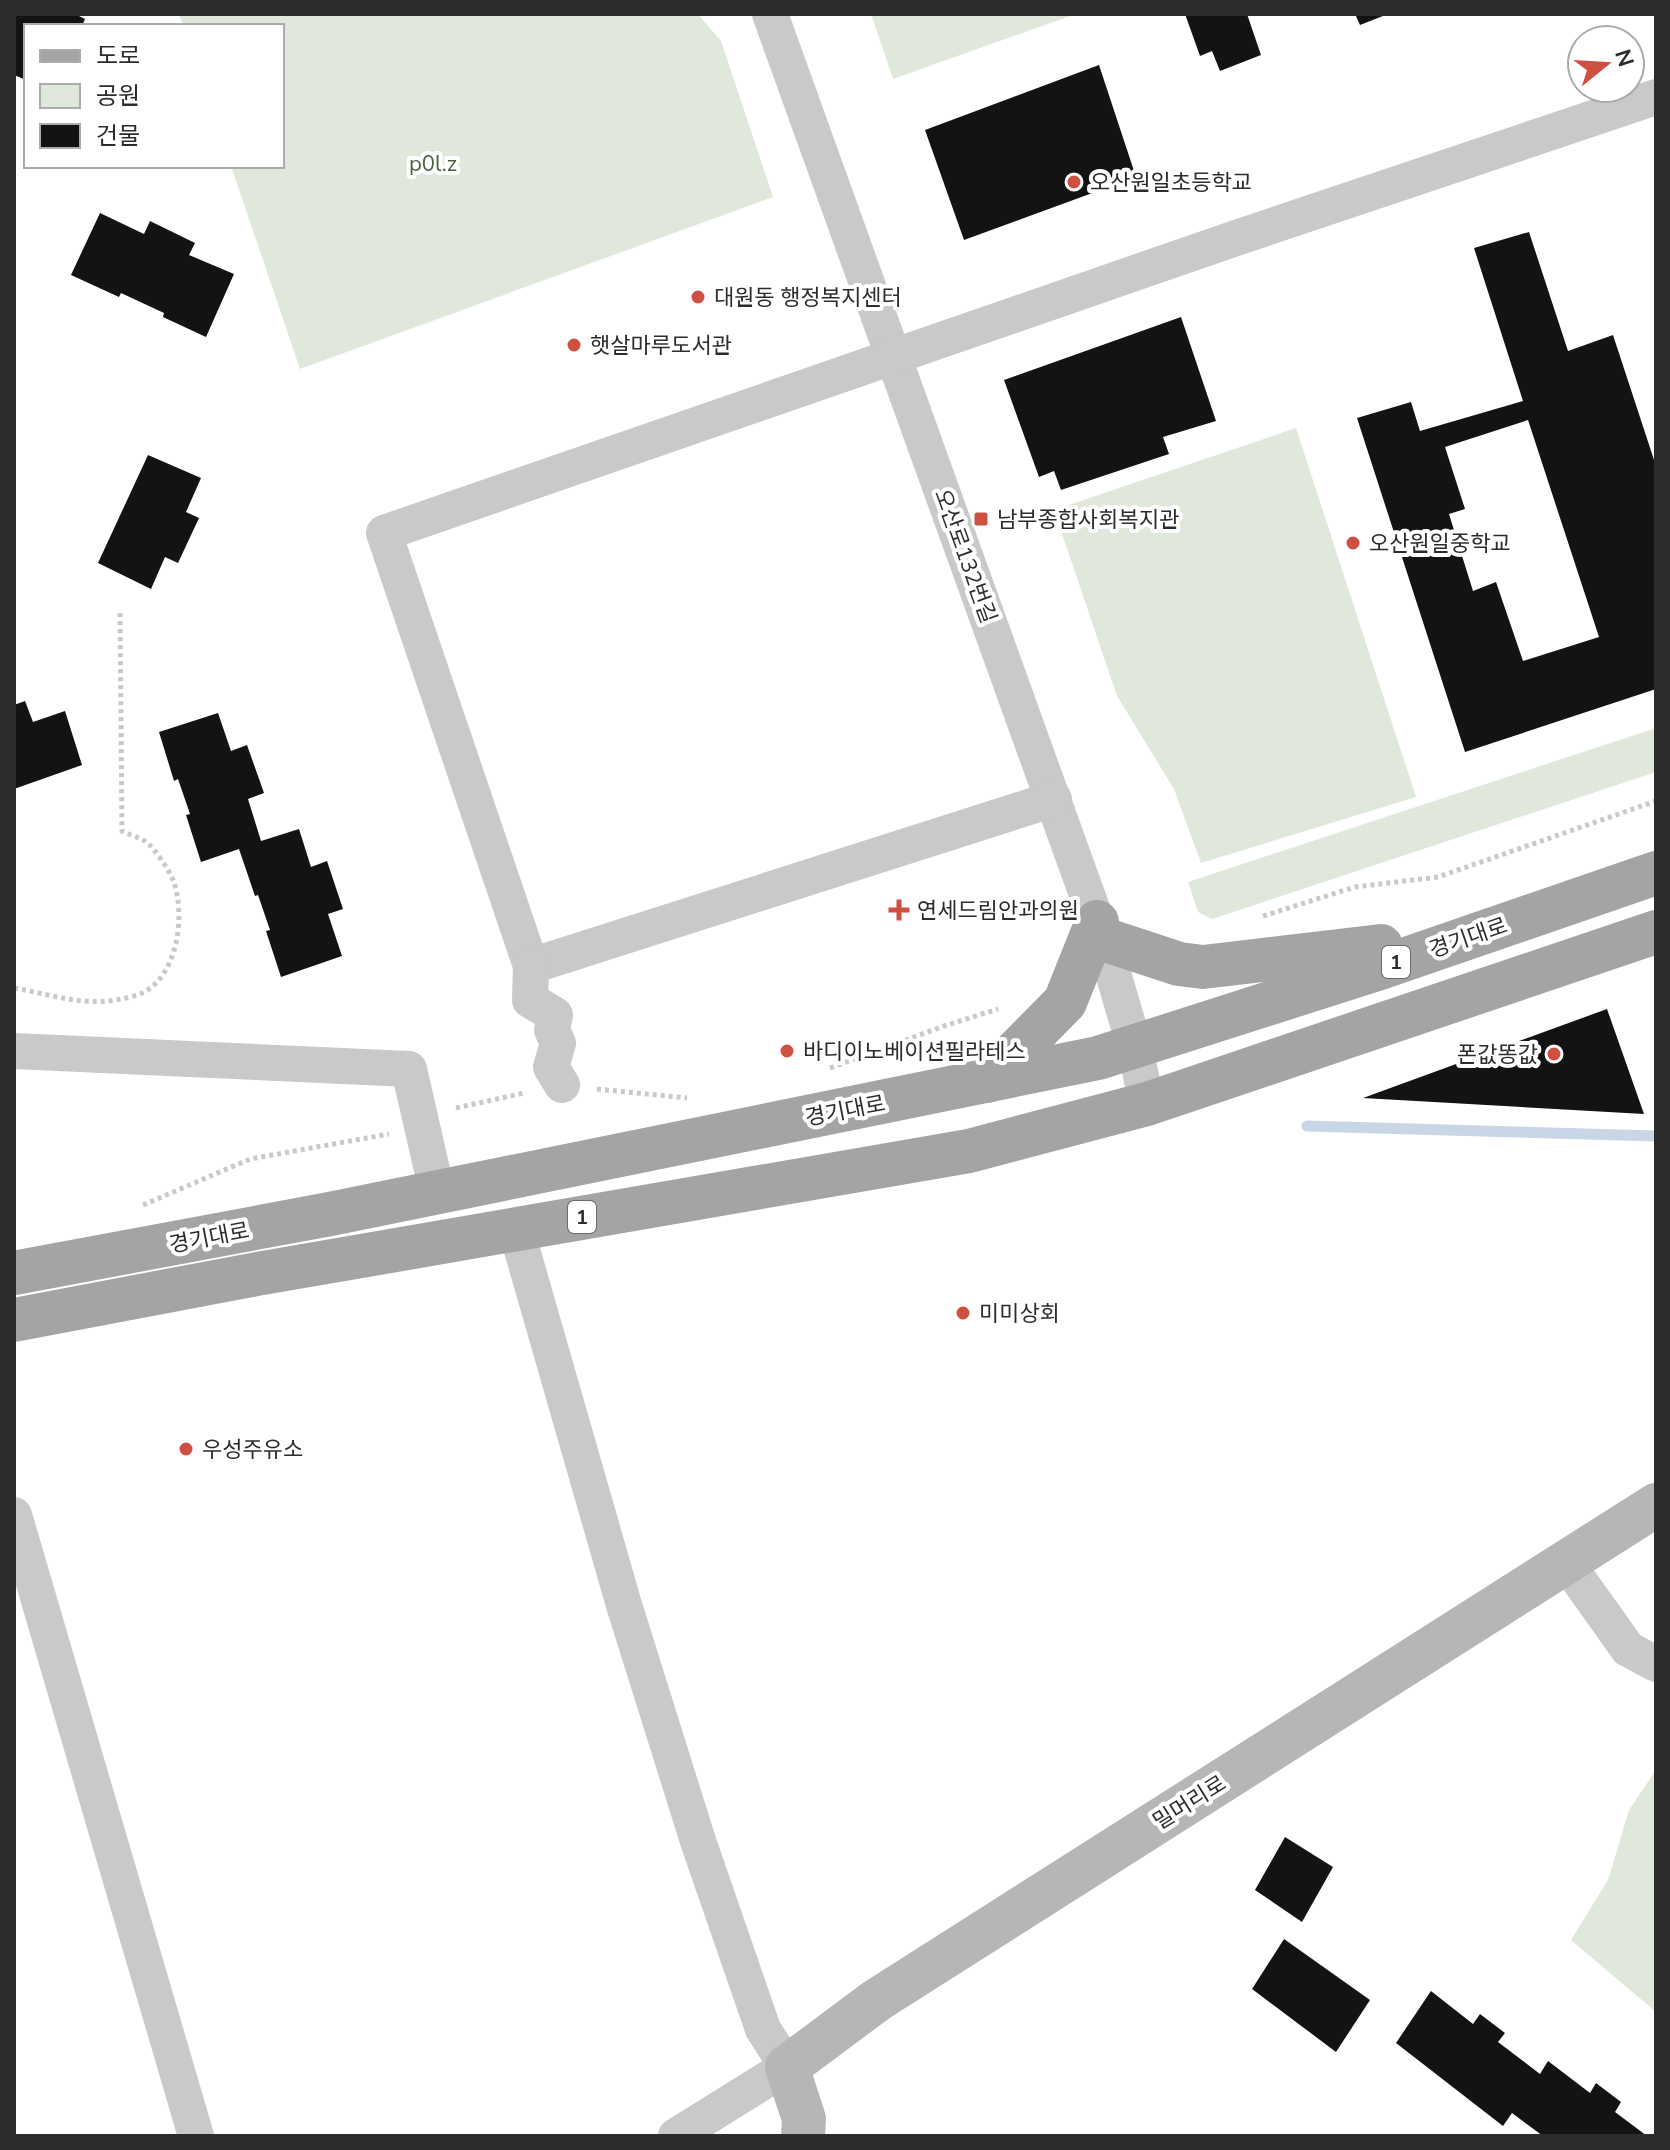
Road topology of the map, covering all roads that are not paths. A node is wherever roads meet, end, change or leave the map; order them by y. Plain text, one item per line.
1 (770, 14) edge
2 (1656, 97) edge
3 (894, 356) junction
4 (1054, 799) junction
5 (1656, 873) edge
6 (1100, 931) junction
7 (1656, 932) edge
8 (1479, 933) junction
9 (531, 966) junction
10 (1135, 1048) junction
11 (14, 1051) edge
12 (987, 1081) junction
13 (562, 1085) road end
14 (1147, 1104) junction
15 (437, 1192) junction
16 (516, 1229) junction
17 (14, 1273) edge
18 (14, 1320) edge
19 (1656, 1505) edge
20 (14, 1515) edge
21 (1566, 1562) junction
22 (1656, 1664) edge
23 (787, 2067) junction
24 (196, 2136) edge
25 (676, 2136) edge
26 (803, 2136) edge

1 - 3 street, 오산로132번길
2 - 3 street
3 - 4 street, 오산로132번길
3 - 9 street
4 - 6 street, 오산로132번길
4 - 9 street
5 - 8 main road, 경기대로 / 1
6 - 8 main road
6 - 10 street, 오산로132번길
6 - 12 main road
7 - 14 main road, 경기대로 / 1
8 - 10 main road, 경기대로 / 1
9 - 13 street
10 - 12 main road, 경기대로 / 1
10 - 14 street, 오산로132번길
11 - 15 street
12 - 15 main road, 경기대로 / 1
14 - 16 main road, 경기대로 / 1
15 - 17 main road, 경기대로 / 1
16 - 18 main road, 경기대로 / 1
16 - 23 street
19 - 21 main road, 밀머리로
20 - 24 street
21 - 22 street
21 - 23 main road, 밀머리로
23 - 25 street
23 - 26 main road

